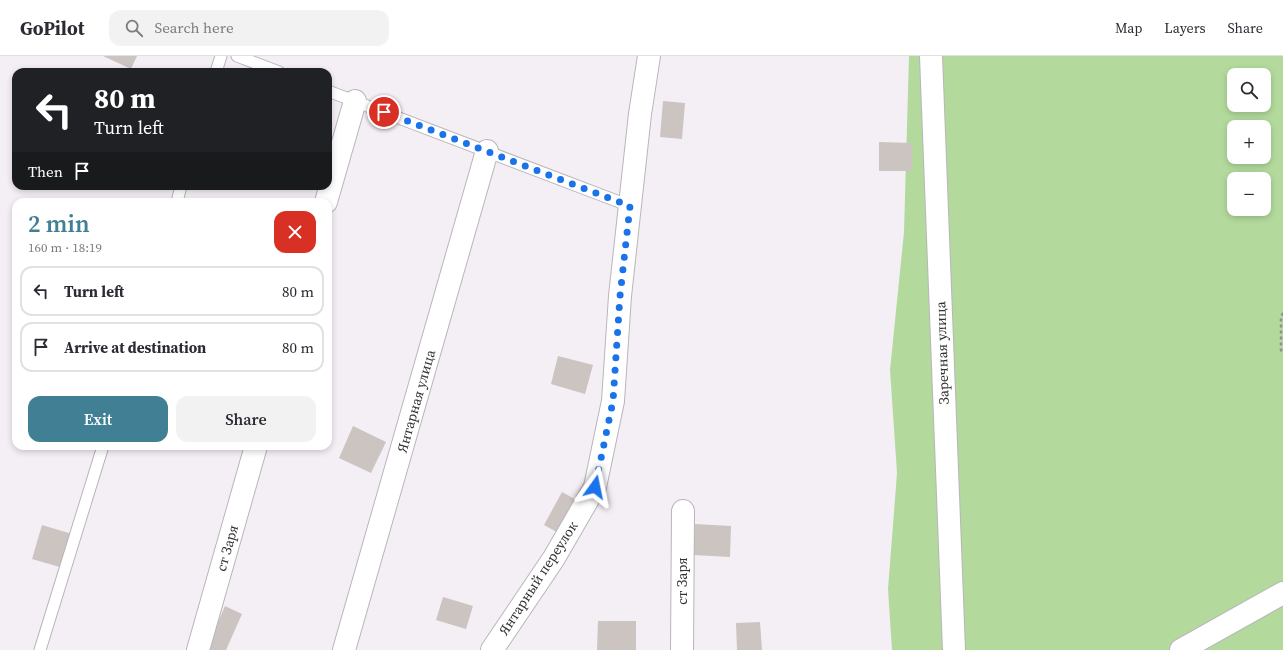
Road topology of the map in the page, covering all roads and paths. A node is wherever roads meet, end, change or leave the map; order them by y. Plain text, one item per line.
1 (221, 56) edge
2 (237, 56) edge
3 (649, 56) edge
4 (931, 56) edge
5 (217, 68) edge
6 (268, 68) edge
7 (332, 92) edge
8 (355, 101) junction
9 (487, 151) junction
10 (332, 181) edge
11 (630, 206) junction
12 (1283, 313) edge
13 (1283, 354) edge
14 (102, 450) edge
15 (255, 450) edge
16 (682, 511) dead end
17 (1283, 593) edge
18 (40, 650) edge
19 (198, 650) edge
20 (344, 650) edge
21 (492, 650) edge
22 (682, 650) edge
23 (954, 650) edge
24 (1181, 650) edge

1 - 5 lane
2 - 6 lane
3 - 11 street, Янтарный переулок
4 - 23 street, Заречная улица
7 - 8 lane
8 - 9 lane
8 - 10 street
9 - 11 lane
9 - 20 street, Янтарная улица
11 - 21 street, Янтарный переулок
12 - 13 path
14 - 18 lane
15 - 19 street, ст Заря
16 - 22 street, ст Заря
17 - 24 street

